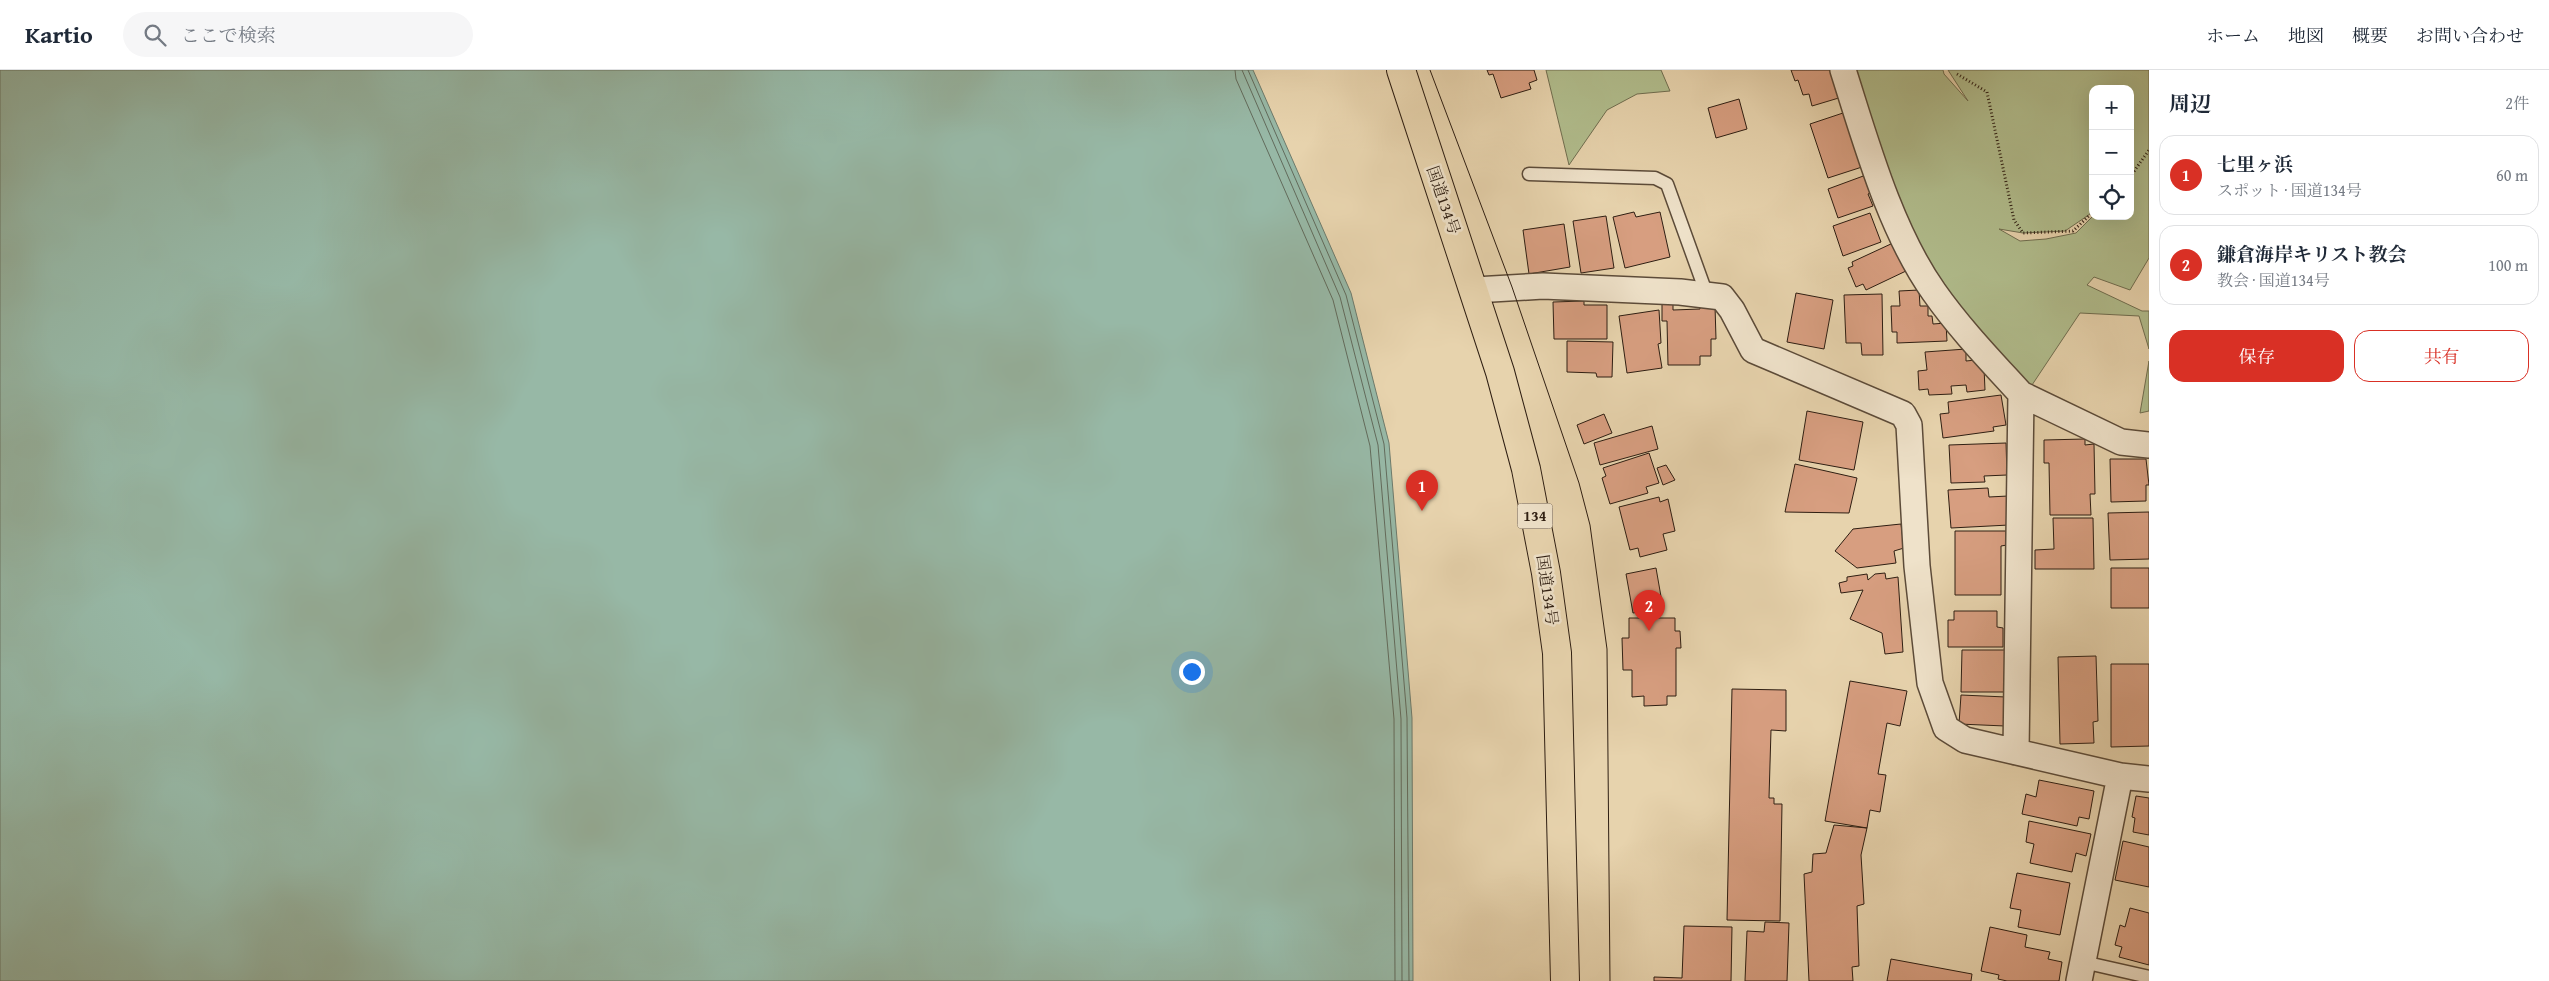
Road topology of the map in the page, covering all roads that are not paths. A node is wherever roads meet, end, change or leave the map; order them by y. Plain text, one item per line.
1 (1401, 70) edge
2 (1843, 70) edge
3 (1529, 174) dead end
4 (1475, 290) junction
5 (1707, 295) junction
6 (2020, 394) junction
7 (2149, 445) edge
8 (2016, 752) junction
9 (2120, 776) junction
10 (2149, 779) edge
11 (2081, 971) edge
12 (2149, 977) edge
13 (1565, 981) edge

1 - 4 highway, 国道134号 / 134
2 - 6 street
3 - 5 lane
4 - 5 street
4 - 13 highway, 国道134号 / 134
5 - 8 street
6 - 7 street
6 - 8 street
8 - 9 street
9 - 10 street
9 - 11 street
11 - 12 lane

